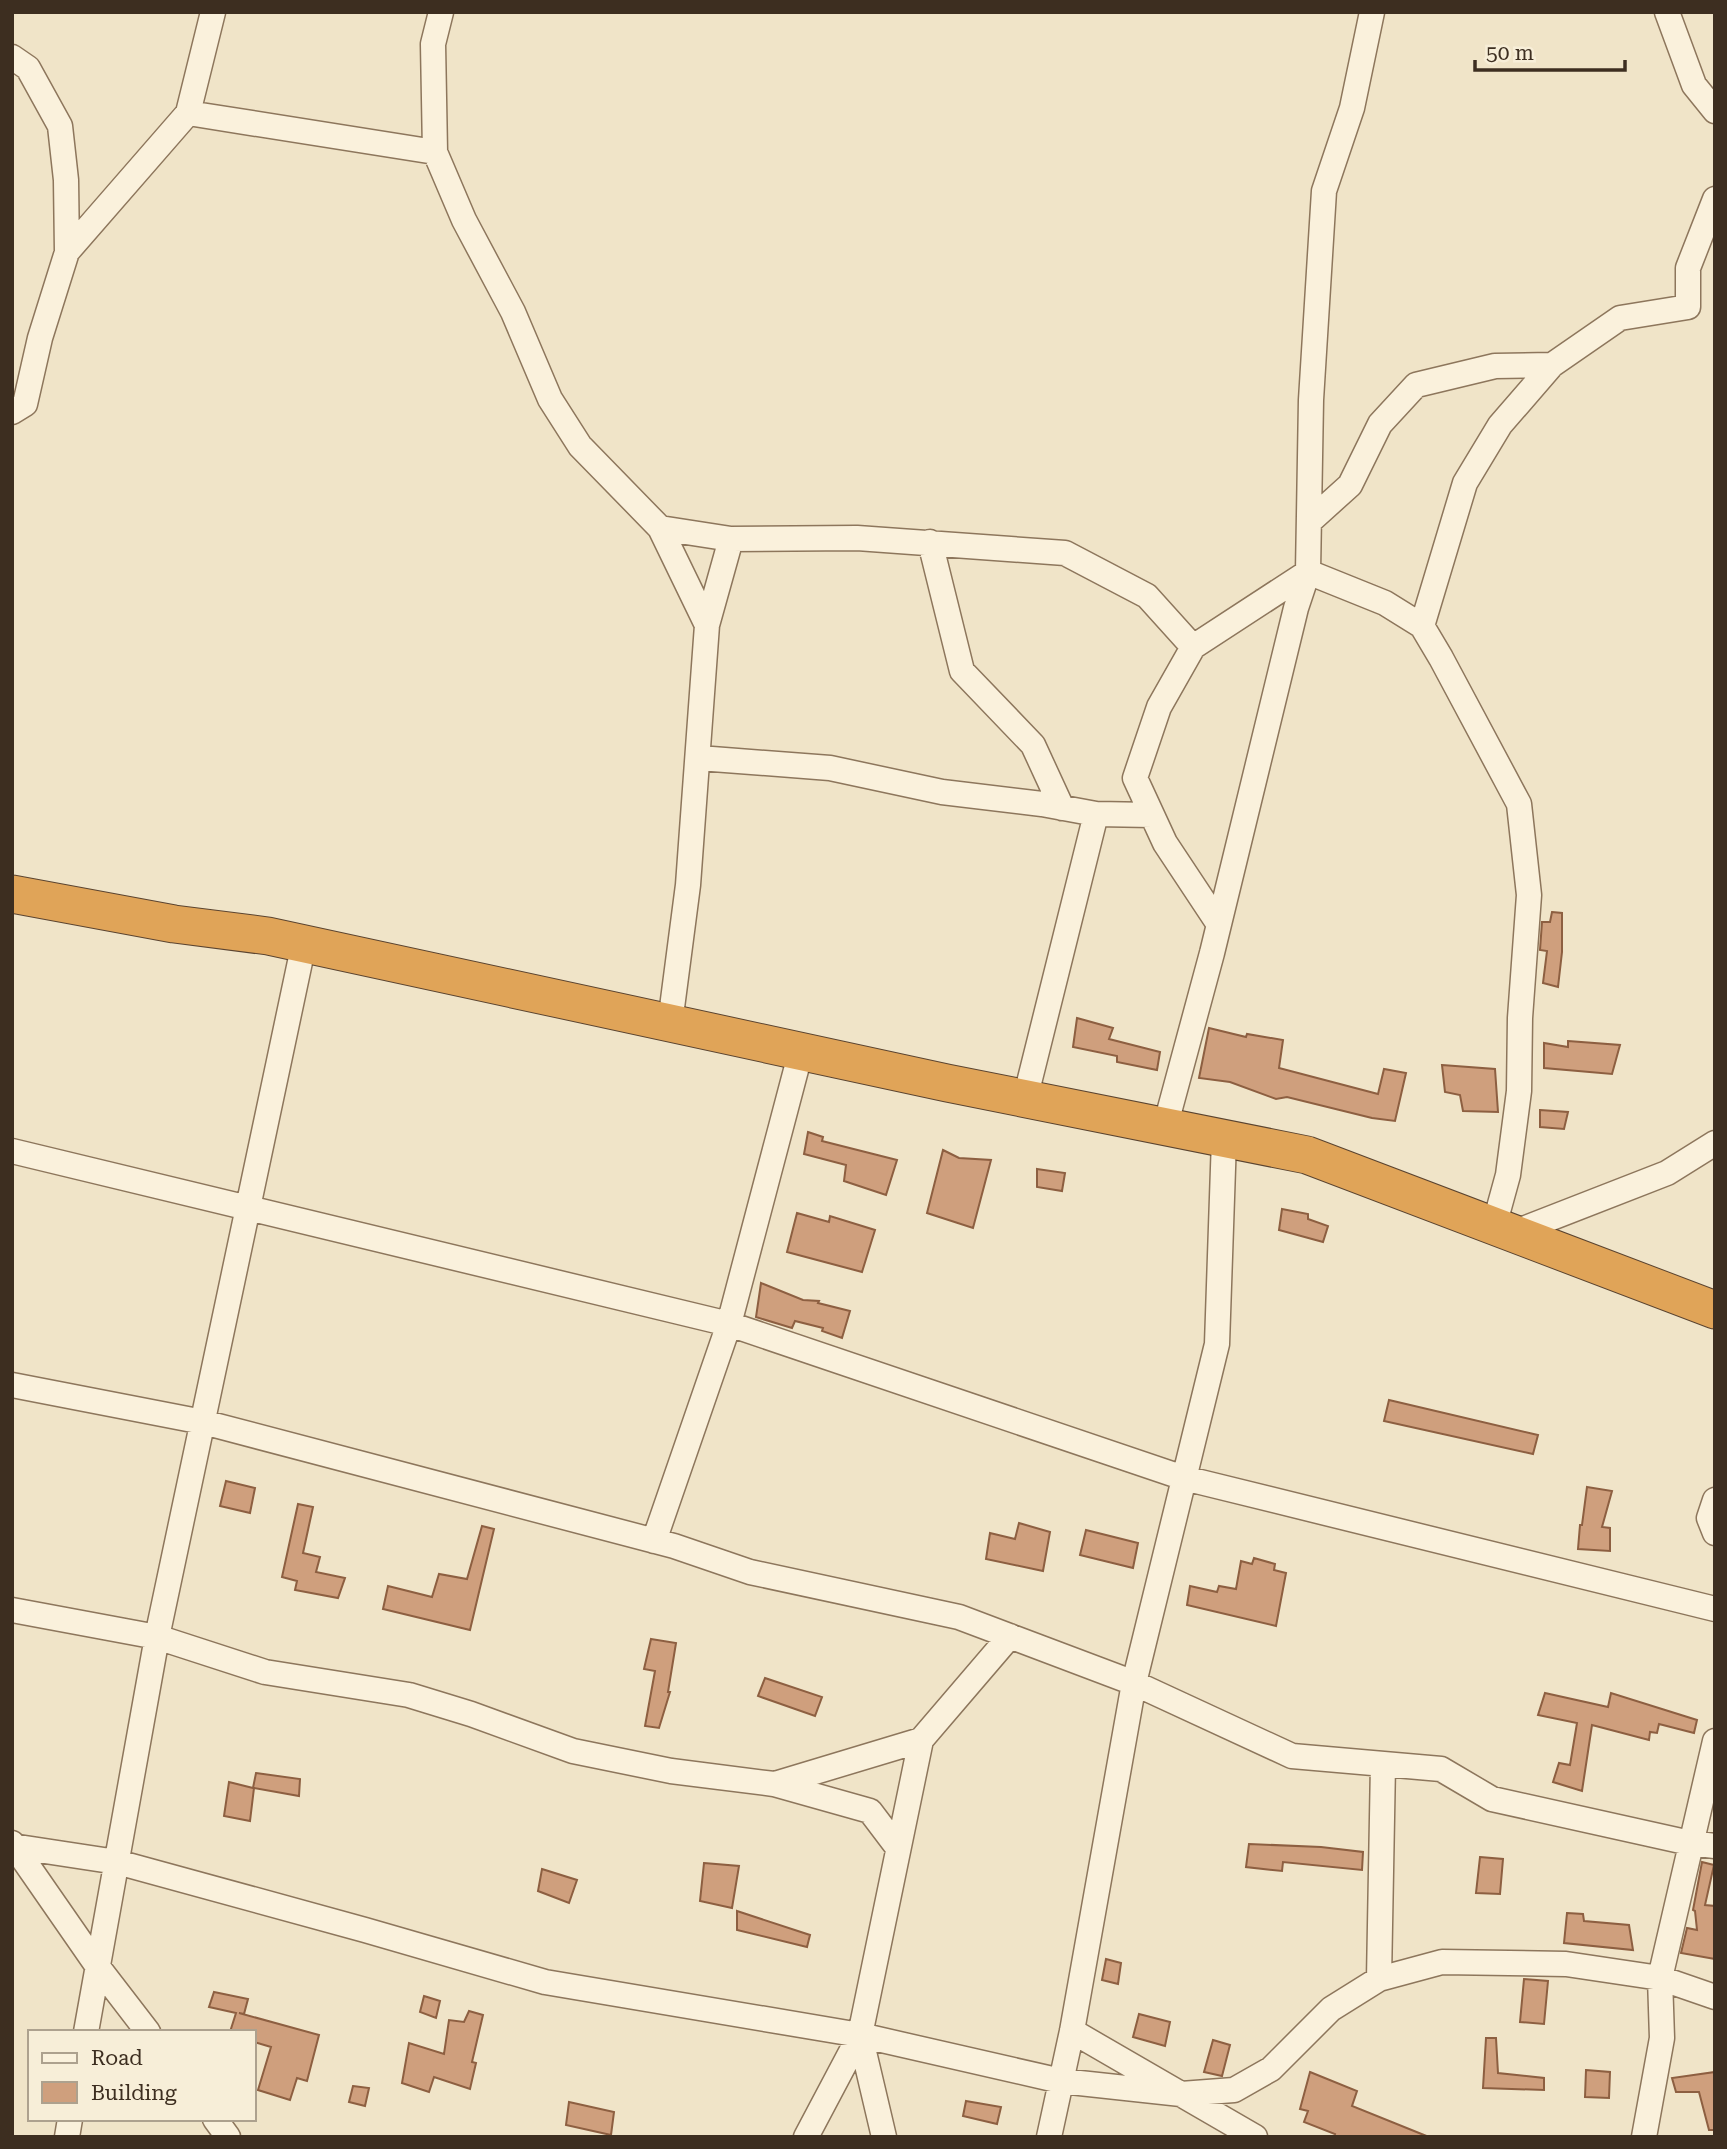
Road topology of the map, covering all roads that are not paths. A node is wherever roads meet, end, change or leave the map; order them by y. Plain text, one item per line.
1 (212, 12) edge
2 (441, 12) edge
3 (1372, 12) edge
4 (1667, 12) edge
5 (12, 57) edge
6 (1715, 111) edge
7 (188, 113) junction
8 (435, 152) junction
9 (1715, 199) edge
10 (68, 252) junction
11 (1552, 365) junction
12 (12, 412) edge
13 (1309, 523) junction
14 (660, 528) junction
15 (731, 539) junction
16 (930, 542) junction
17 (1308, 572) junction
18 (707, 625) junction
19 (1422, 626) junction
20 (1193, 648) junction
21 (699, 758) junction
22 (1062, 808) junction
23 (1096, 814) junction
24 (1152, 815) junction
25 (12, 868) edge
26 (12, 894) edge
27 (1218, 923) junction
28 (268, 936) junction
29 (304, 943) junction
30 (670, 1023) junction
31 (801, 1051) junction
32 (1025, 1099) junction
33 (1165, 1127) junction
34 (1224, 1139) junction
35 (1715, 1143) edge
36 (12, 1151) edge
37 (248, 1208) junction
38 (1503, 1229) junction
39 (1715, 1310) edge
40 (729, 1324) junction
41 (12, 1385) edge
42 (203, 1422) junction
43 (1184, 1478) junction
44 (1715, 1500) edge
45 (1715, 1533) edge
46 (654, 1541) junction
47 (1715, 1609) edge
48 (12, 1610) edge
49 (1010, 1636) junction
50 (157, 1637) junction
51 (1134, 1683) junction
52 (921, 1740) junction
53 (1715, 1741) edge
54 (1383, 1764) junction
55 (774, 1784) junction
56 (1690, 1843) junction
57 (13, 1846) edge
58 (1715, 1846) edge
59 (898, 1849) junction
60 (117, 1862) junction
61 (98, 1967) junction
62 (1660, 1978) junction
63 (1379, 1979) junction
64 (1715, 1997) edge
65 (86, 2030) edge
66 (146, 2030) edge
67 (1072, 2031) junction
68 (860, 2035) junction
69 (1061, 2081) junction
70 (1181, 2094) junction
71 (806, 2137) edge
72 (884, 2137) edge
73 (1049, 2137) edge
74 (1255, 2137) edge
75 (1644, 2137) edge

1 - 7 street
2 - 8 street
3 - 13 street
4 - 6 street
5 - 10 street
7 - 8 street
7 - 10 street
8 - 14 street
9 - 11 street
10 - 12 street
11 - 13 street
11 - 19 street
13 - 17 street
14 - 15 street
14 - 18 street
15 - 16 street
15 - 18 street
16 - 20 street
16 - 22 street
17 - 19 street
17 - 20 street
17 - 27 street
18 - 21 street
19 - 38 street
20 - 24 street
21 - 22 street
21 - 30 street
22 - 23 street
23 - 24 street
23 - 32 street
24 - 27 street
25 - 28 highway
26 - 28 highway
27 - 33 street
28 - 29 highway
29 - 30 highway
29 - 37 street
30 - 31 highway
31 - 32 highway
31 - 40 street
32 - 33 highway
33 - 34 highway
34 - 38 highway
34 - 43 street
35 - 38 street
36 - 37 street
37 - 40 street
37 - 42 street
38 - 39 highway
40 - 43 street
40 - 46 street
41 - 42 street
42 - 46 street
42 - 50 street
43 - 47 street
43 - 51 street
44 - 45 street
46 - 49 street
48 - 50 street
49 - 51 street
49 - 52 street
50 - 55 street
50 - 60 street
51 - 54 street
51 - 67 street
52 - 55 street
52 - 59 street
53 - 56 street
54 - 56 street
54 - 63 street
55 - 59 street
56 - 58 street
56 - 62 street
57 - 60 street
57 - 61 street
59 - 68 street
60 - 61 street
60 - 68 street
61 - 65 street
61 - 66 street
62 - 63 street
62 - 64 street
62 - 75 street
63 - 70 street
67 - 69 street
67 - 70 street
68 - 69 street
68 - 71 street
68 - 72 street
69 - 70 street
69 - 73 street
70 - 74 street

